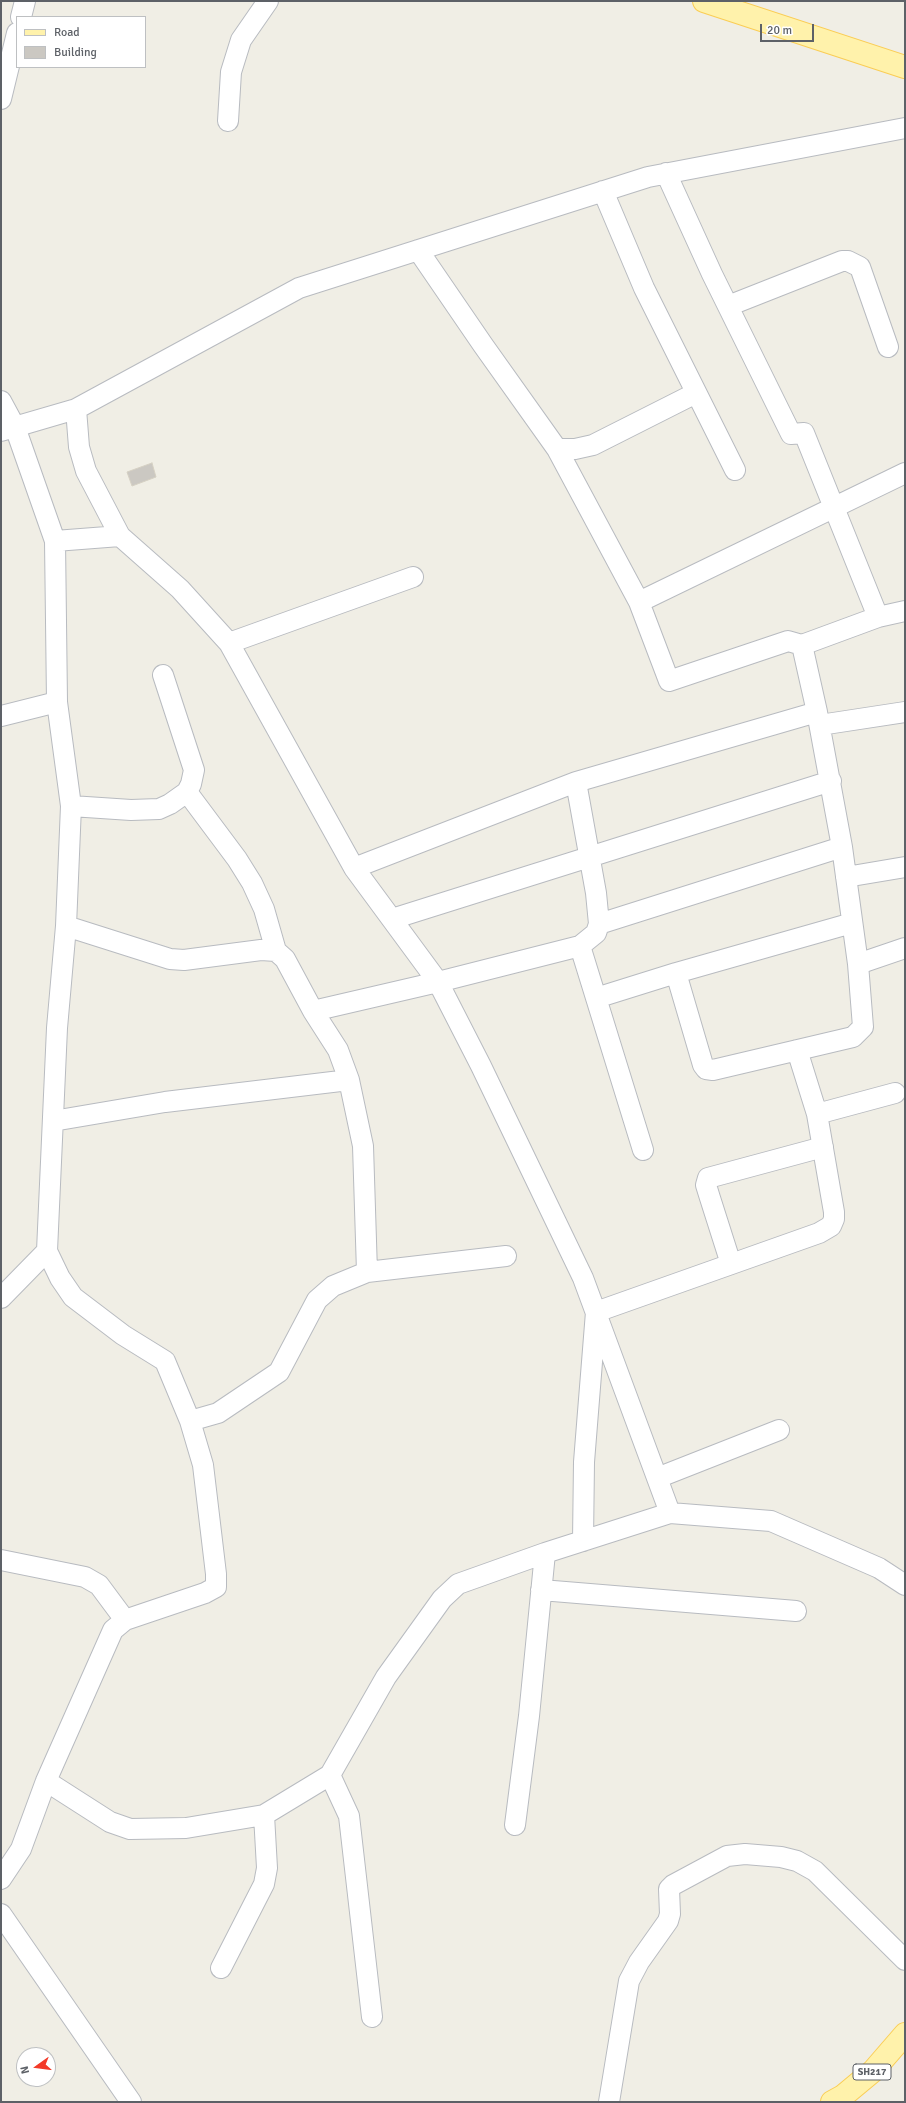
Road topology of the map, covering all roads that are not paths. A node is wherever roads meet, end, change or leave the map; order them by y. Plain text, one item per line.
1 (25, 1) edge
2 (268, 1) edge
3 (710, 2) edge
4 (21, 16) edge
5 (16, 37) edge
6 (905, 67) edge
7 (1, 100) edge
8 (228, 121) dead end
9 (905, 128) edge
10 (666, 173) junction
11 (603, 191) junction
12 (418, 250) junction
13 (728, 306) junction
14 (888, 347) dead end
15 (696, 393) junction
16 (1, 402) edge
17 (76, 409) junction
18 (8, 429) edge
19 (557, 449) junction
20 (735, 470) dead end
21 (905, 473) edge
22 (834, 508) junction
23 (120, 536) junction
24 (55, 541) junction
25 (413, 577) dead end
26 (639, 602) junction
27 (905, 611) edge
28 (878, 617) junction
29 (229, 643) junction
30 (802, 645) junction
31 (163, 675) dead end
32 (57, 702) junction
33 (905, 712) edge
34 (1, 716) edge
35 (819, 718) junction
36 (830, 781) junction
37 (576, 782) junction
38 (187, 792) junction
39 (71, 806) junction
40 (842, 847) junction
41 (590, 855) junction
42 (905, 867) edge
43 (354, 868) junction
44 (846, 877) junction
45 (392, 919) junction
46 (852, 923) junction
47 (599, 924) junction
48 (66, 926) junction
49 (580, 946) junction
50 (905, 948) edge
51 (276, 951) junction
52 (858, 964) junction
53 (676, 973) junction
54 (438, 982) junction
55 (596, 998) junction
56 (313, 1011) junction
57 (797, 1050) junction
58 (349, 1080) junction
59 (895, 1093) dead end
60 (817, 1114) junction
61 (53, 1121) junction
62 (823, 1147) junction
63 (643, 1150) dead end
64 (47, 1251) junction
65 (506, 1256) dead end
66 (731, 1264) junction
67 (367, 1272) junction
68 (1, 1298) edge
69 (596, 1312) junction
70 (190, 1421) junction
71 (779, 1430) dead end
72 (657, 1478) junction
73 (670, 1513) junction
74 (583, 1541) junction
75 (545, 1553) junction
76 (1, 1560) edge
77 (905, 1585) edge
78 (541, 1590) junction
79 (796, 1611) dead end
80 (125, 1620) junction
81 (330, 1775) junction
82 (46, 1781) junction
83 (264, 1815) junction
84 (515, 1825) dead end
85 (1, 1879) edge
86 (1, 1914) edge
87 (905, 1960) edge
88 (221, 1968) dead end
89 (372, 2017) dead end
90 (905, 2034) edge
91 (132, 2102) edge
92 (609, 2102) edge
93 (832, 2102) edge

1 - 4 street
2 - 8 street
3 - 6 main road
5 - 7 street
9 - 10 street
10 - 11 street
10 - 13 street
11 - 12 street
11 - 15 street
12 - 17 street
12 - 19 street
13 - 14 street
13 - 22 street
15 - 19 street
15 - 20 street
16 - 18 street
17 - 18 street
17 - 23 street
18 - 24 street
19 - 26 street
21 - 22 street
22 - 26 street
22 - 28 street
23 - 24 street
23 - 29 street
24 - 32 street
25 - 29 street
26 - 30 street
27 - 28 street
28 - 30 street
29 - 43 street
30 - 35 street
31 - 38 street
32 - 34 street
32 - 39 street
33 - 35 street
35 - 36 street
35 - 37 street
36 - 40 street
36 - 41 street
37 - 41 street
37 - 43 street
38 - 39 street
38 - 51 street
39 - 48 street
40 - 44 street
40 - 47 street
41 - 45 street
41 - 47 street
42 - 44 street
43 - 45 street
44 - 46 street
45 - 54 street
46 - 52 street
46 - 53 street
47 - 49 street
48 - 51 street
48 - 61 street
49 - 54 street
49 - 55 street
50 - 52 street
51 - 56 street
52 - 57 street
53 - 55 street
53 - 57 street
54 - 56 street
54 - 69 street
55 - 63 street
56 - 58 street
57 - 60 street
58 - 61 street
58 - 67 street
59 - 60 street
60 - 62 street
61 - 64 street
62 - 66 street
62 - 66 street
64 - 68 street
64 - 70 street
65 - 67 street
66 - 69 street
67 - 70 street
69 - 72 street
69 - 74 street
70 - 80 street
71 - 72 street
72 - 73 street
73 - 74 street
73 - 77 street
74 - 75 street
75 - 78 street
75 - 81 street
76 - 80 street
78 - 79 street
78 - 84 street
80 - 82 street
81 - 83 street
81 - 89 street
82 - 83 street
82 - 85 street
83 - 88 street
86 - 91 street
87 - 92 street
90 - 93 main road, SH217

